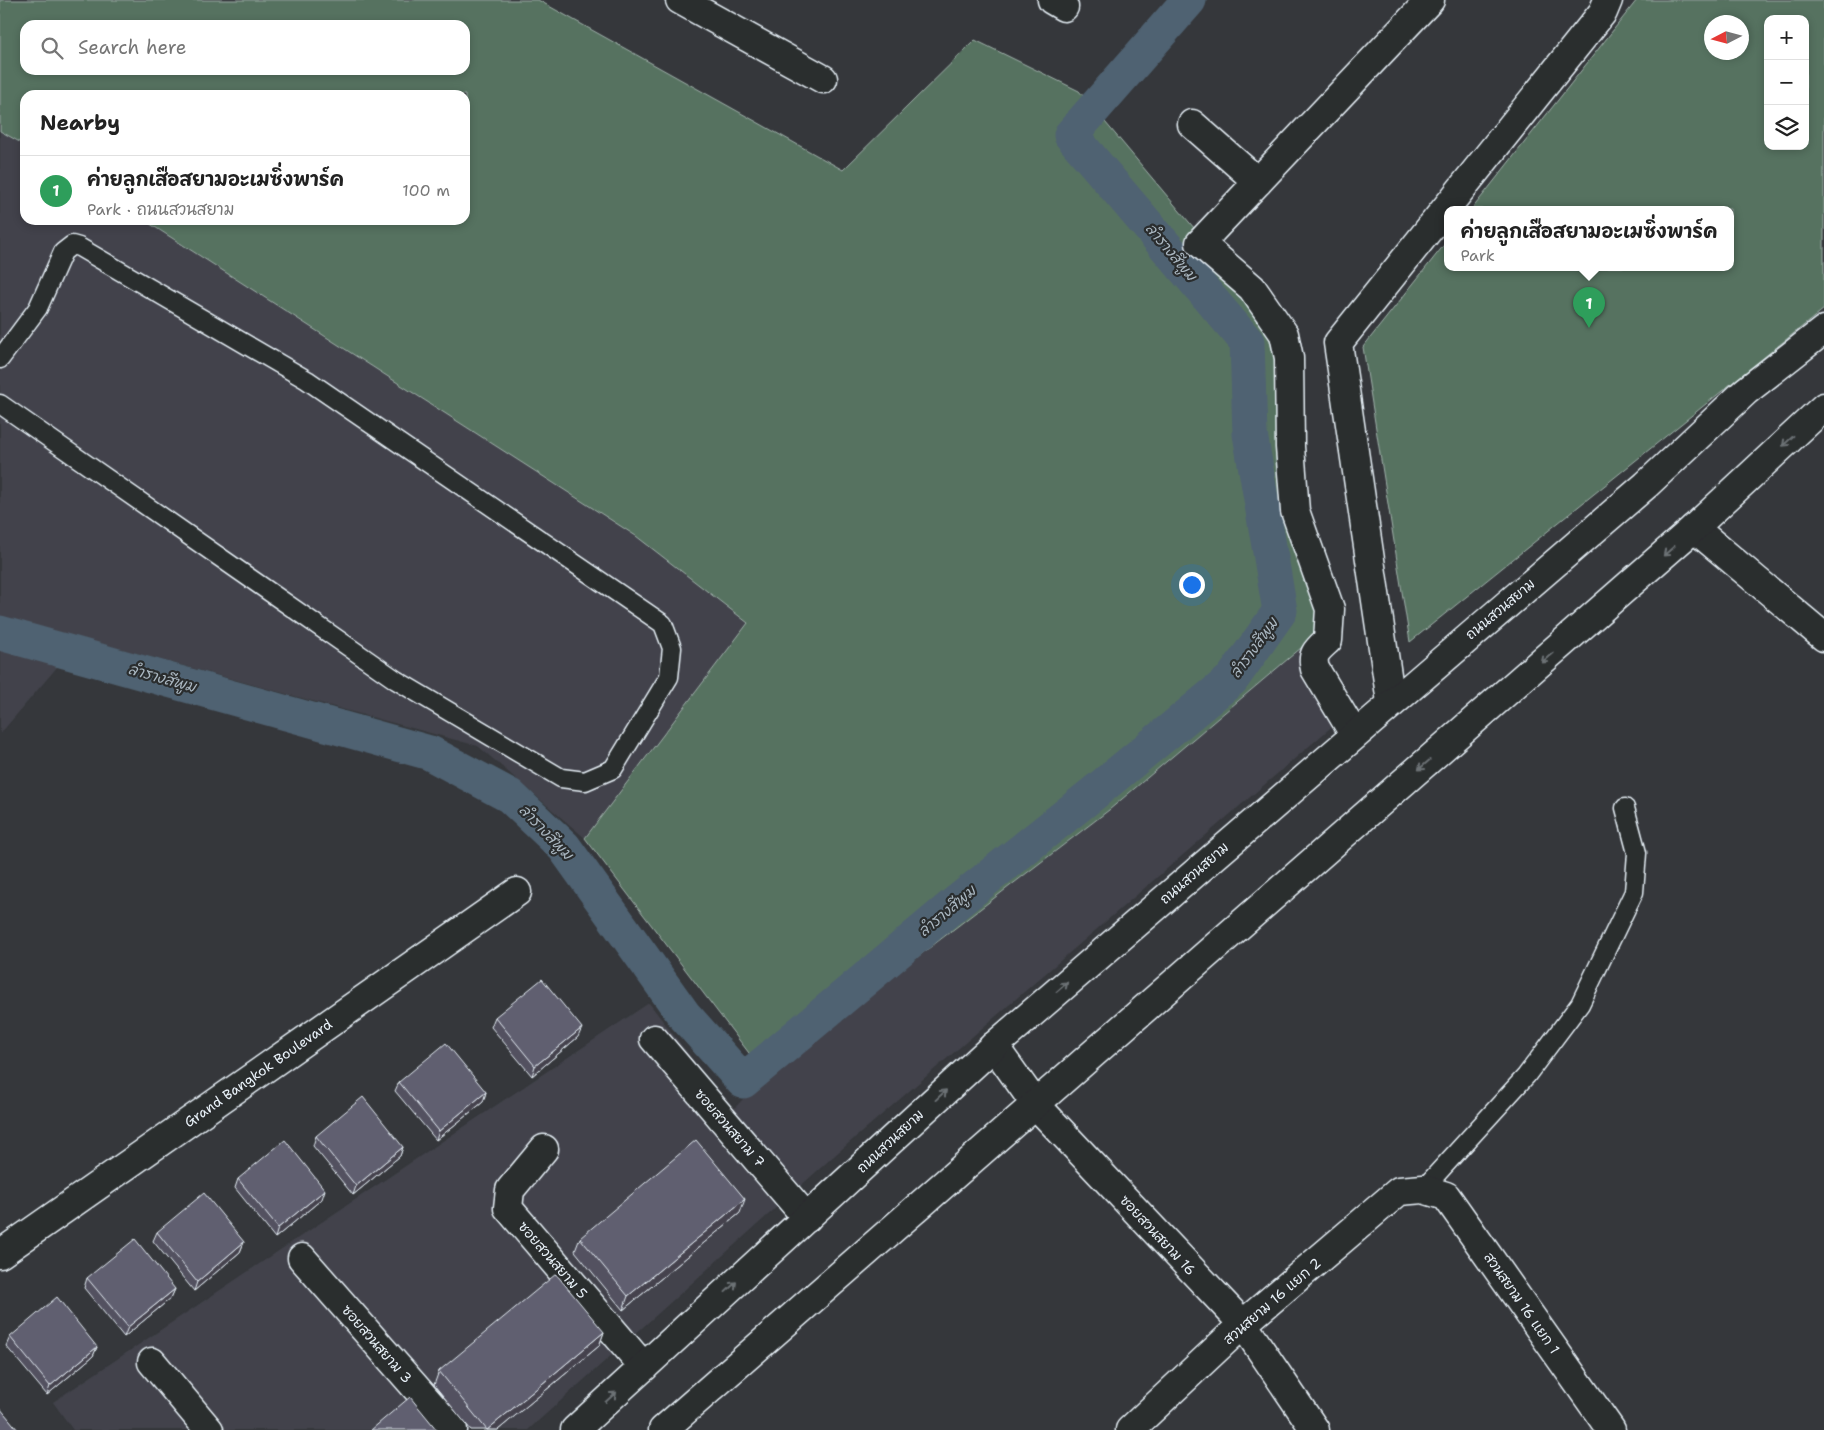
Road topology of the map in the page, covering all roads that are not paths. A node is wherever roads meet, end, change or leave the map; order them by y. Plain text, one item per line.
1 (680, 0) edge
2 (1430, 0) edge
3 (1608, 0) edge
4 (823, 79) dead end
5 (1192, 124) dead end
6 (1258, 182) junction
7 (1448, 206) edge
8 (1444, 211) edge
9 (1824, 330) edge
10 (0, 359) edge
11 (0, 404) edge
12 (1824, 407) edge
13 (1694, 528) junction
14 (1824, 637) edge
15 (1390, 702) junction
16 (1354, 734) junction
17 (1625, 808) dead end
18 (517, 892) dead end
19 (654, 1039) dead end
20 (994, 1046) junction
21 (1036, 1105) junction
22 (544, 1149) dead end
23 (1422, 1188) junction
24 (807, 1218) junction
25 (0, 1254) edge
26 (302, 1258) dead end
27 (1243, 1324) junction
28 (152, 1362) dead end
29 (644, 1367) junction
30 (209, 1430) edge
31 (452, 1430) edge
32 (575, 1430) edge
33 (663, 1430) edge
34 (1130, 1430) edge
35 (1315, 1430) edge
36 (1611, 1430) edge

1 - 4 street
2 - 6 street
3 - 7 street
5 - 6 street
6 - 16 street
8 - 15 street
9 - 15 street, ถนนสวนสยาม
10 - 11 lane
12 -> 13 street
13 - 14 street
13 -> 21 street
15 - 16 street, ถนนสวนสยาม
20 -> 16 street, ถนนสวนสยาม
17 - 23 lane
18 - 25 street, Grand Bangkok Boulevard
19 - 24 street, ซอยสวนสยาม 7
20 - 21 street, ซอยสวนสยาม 16
24 -> 20 street, ถนนสวนสยาม
21 - 27 street, ซอยสวนสยาม 16
21 - 33 street
22 - 29 street, ซอยสวนสยาม 5
23 - 27 street, สวนสยาม 16 แยก 2
23 - 36 street, สวนสยาม 16 แยก 1
29 -> 24 street, ถนนสวนสยาม
26 - 31 street, ซอยสวนสยาม 3
27 - 34 street, สวนสยาม 16 แยก 2
27 - 35 street, ซอยสวนสยาม 16
28 - 30 street
32 -> 29 street, ถนนสวนสยาม

